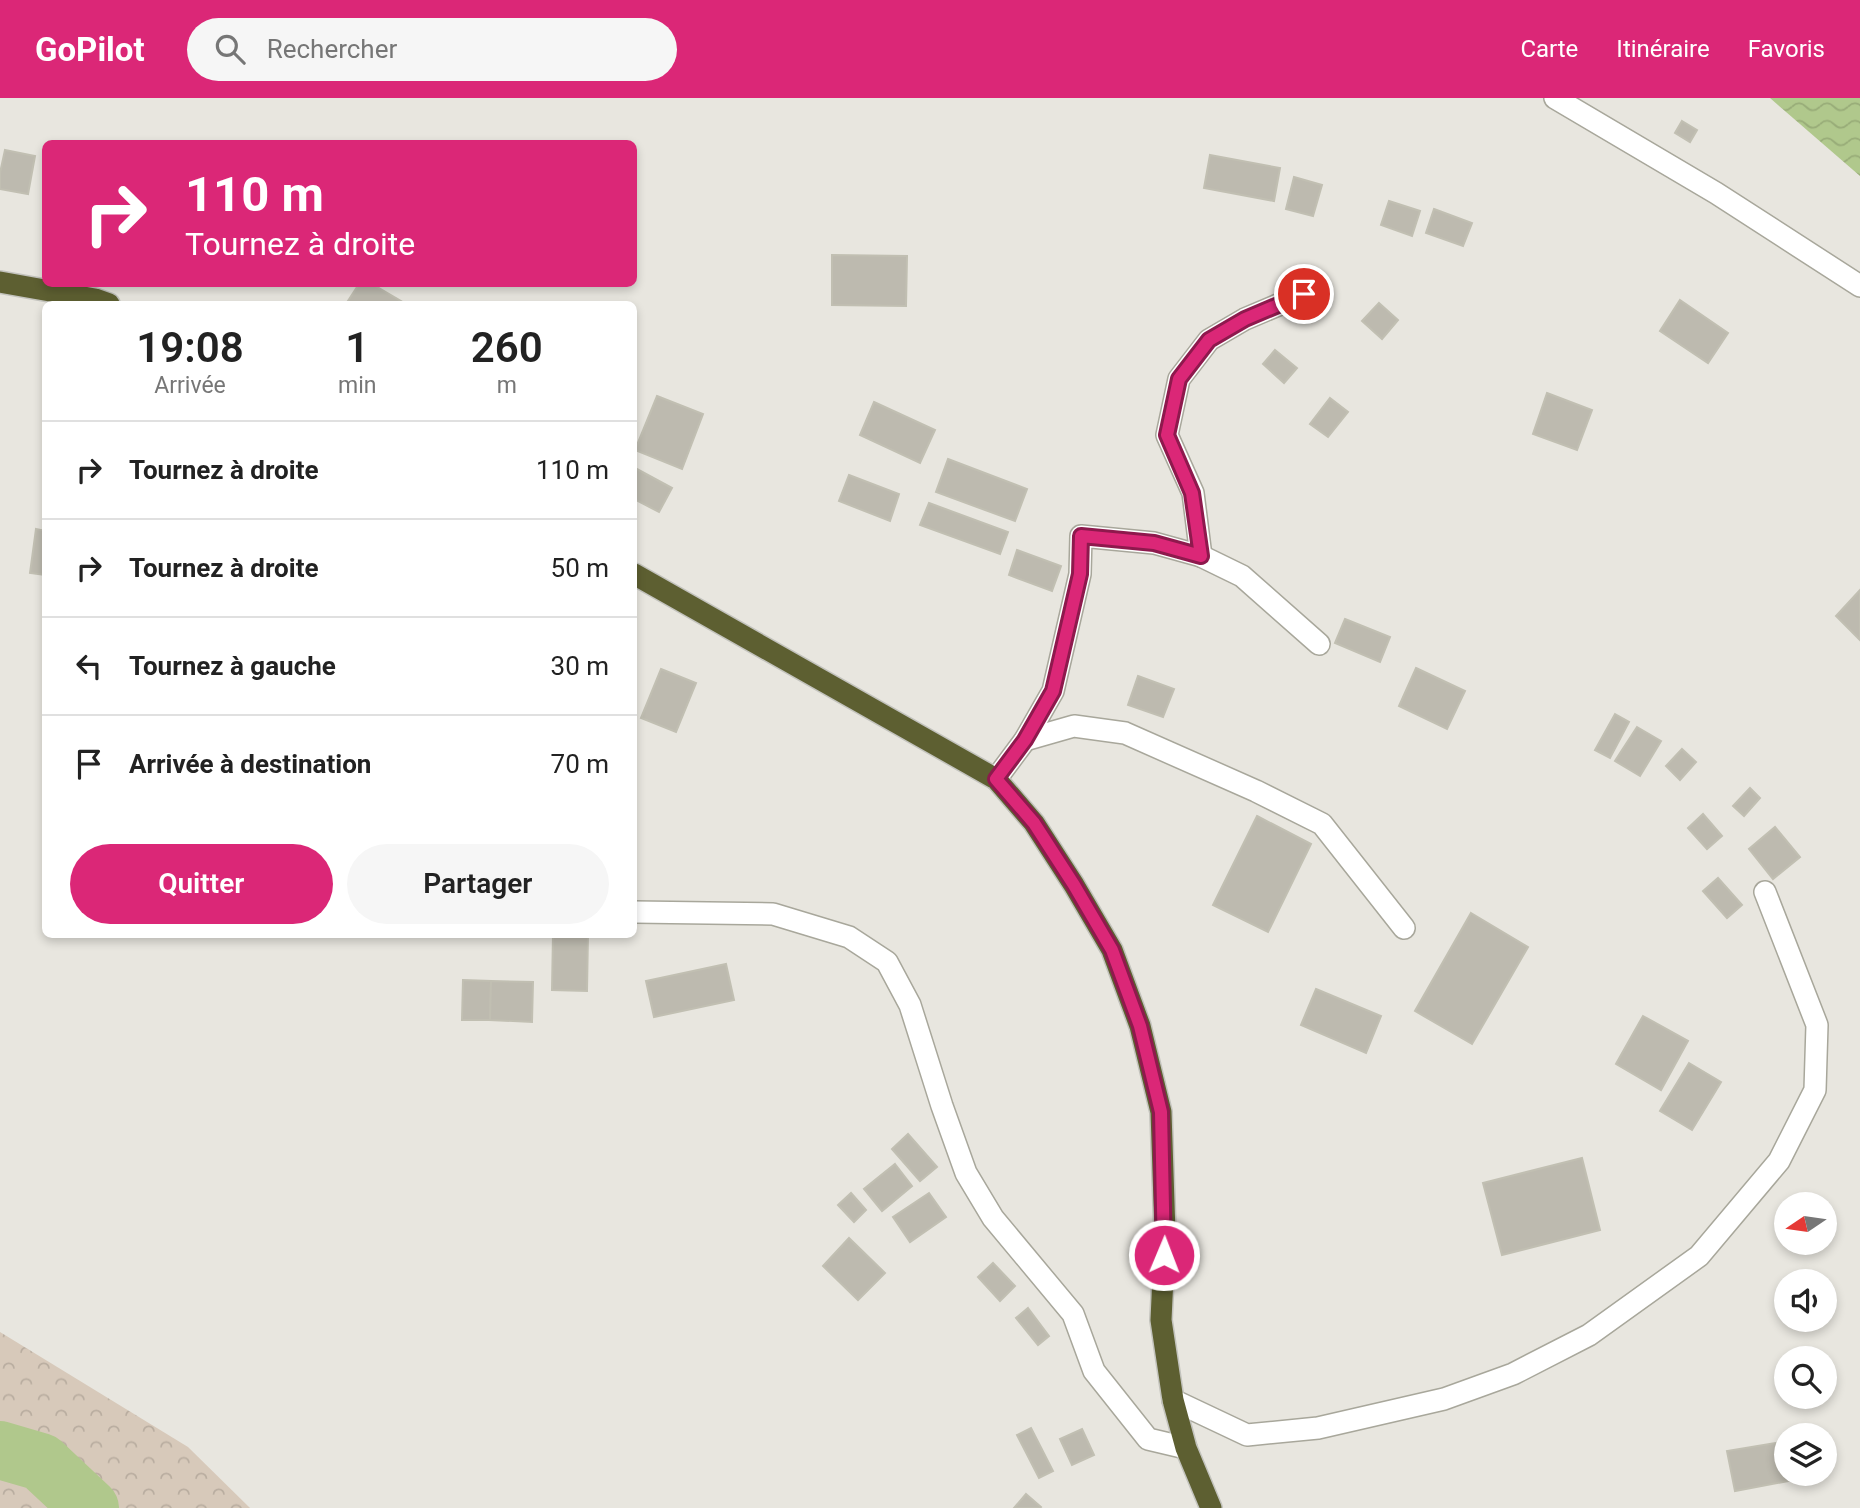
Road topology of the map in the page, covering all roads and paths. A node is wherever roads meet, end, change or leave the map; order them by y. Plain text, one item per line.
1 (1555, 98) edge
2 (0, 282) edge
3 (1860, 286) edge
4 (1304, 294) dead end
5 (101, 301) edge
6 (1201, 556) junction
7 (637, 576) edge
8 (1318, 644) dead end
9 (1025, 740) junction
10 (996, 779) junction
11 (1765, 892) dead end
12 (637, 912) edge
13 (1404, 928) dead end
14 (1173, 1400) junction
15 (1186, 1448) junction
16 (1212, 1508) edge

1 - 3 street
2 - 5 highway
4 - 6 street
6 - 8 street
6 - 9 street
7 - 10 highway
9 - 10 street
9 - 13 street
10 - 14 highway
11 - 14 street
12 - 15 street
14 - 15 highway
15 - 16 highway

